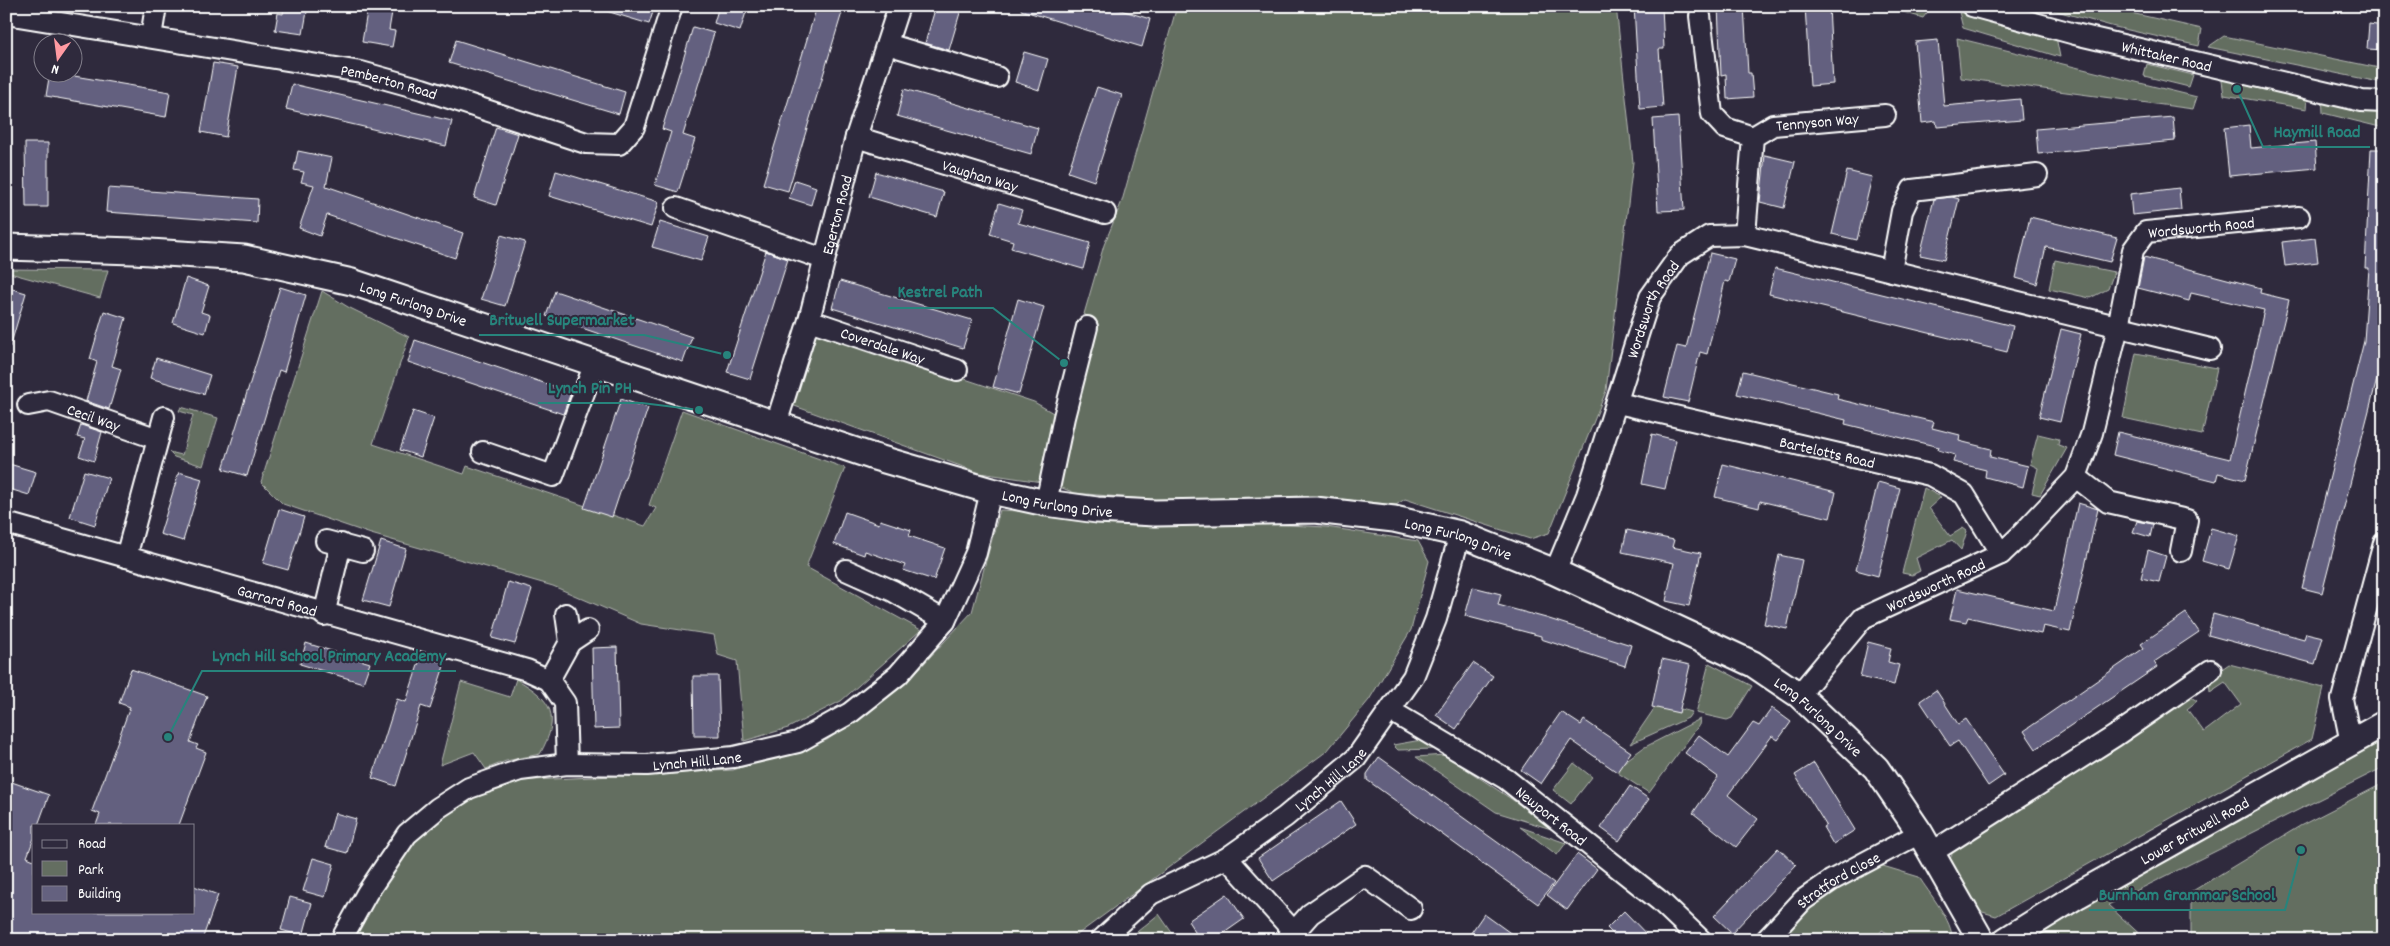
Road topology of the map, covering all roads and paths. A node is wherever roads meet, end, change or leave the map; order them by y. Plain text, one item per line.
1 (156, 6) edge
2 (672, 6) edge
3 (899, 6) edge
4 (1972, 6) edge
5 (6, 14) edge
6 (1700, 16) dead end
7 (150, 37) junction
8 (887, 44) junction
9 (997, 77) dead end
10 (2362, 100) junction
11 (2384, 102) edge
12 (2384, 111) edge
13 (1885, 115) dead end
14 (856, 137) junction
15 (1753, 137) junction
16 (2037, 175) dead end
17 (676, 208) dead end
18 (1104, 213) dead end
19 (2299, 216) dead end
20 (1745, 235) junction
21 (6, 247) edge
22 (824, 260) junction
23 (1891, 271) junction
24 (809, 320) junction
25 (1087, 327) dead end
26 (2118, 327) junction
27 (2210, 348) dead end
28 (595, 363) junction
29 (957, 370) dead end
30 (1618, 403) junction
31 (28, 405) dead end
32 (164, 417) dead end
33 (776, 424) junction
34 (158, 440) junction
35 (483, 452) dead end
36 (2076, 477) junction
37 (991, 492) junction
38 (1046, 503) junction
39 (6, 523) edge
40 (1460, 534) junction
41 (2384, 543) edge
42 (362, 551) dead end
43 (2181, 551) dead end
44 (2000, 554) junction
45 (126, 557) junction
46 (846, 570) dead end
47 (1555, 572) junction
48 (566, 614) dead end
49 (324, 615) junction
50 (945, 621) junction
51 (588, 630) dead end
52 (570, 642) junction
53 (2211, 670) dead end
54 (549, 680) junction
55 (1799, 695) junction
56 (1391, 711) junction
57 (2384, 724) edge
58 (2351, 743) junction
59 (568, 764) junction
60 (1926, 843) junction
61 (1227, 858) junction
62 (1411, 909) dead end
63 (1291, 936) edge
64 (341, 940) edge
65 (1101, 940) edge
66 (1701, 940) edge
67 (1766, 940) edge
68 (1981, 940) edge
69 (2006, 940) edge

1 - 7 street
2 - 7 street, Pemberton Road
3 - 8 street, Egerton Road
4 - 10 street, Whittaker Road
5 - 7 street, Pemberton Road
6 - 15 street
8 - 9 street
8 - 14 street, Egerton Road
10 - 11 street, Whittaker Road
10 - 12 street, Whittaker Road
13 - 15 street, Tennyson Way
14 - 18 street, Vaughan Way
14 - 22 street, Egerton Road
15 - 20 street
16 - 23 street
17 - 22 street
19 - 26 street, Wordsworth Road
20 - 23 street, Wordsworth Road
20 - 30 street, Wordsworth Road
21 - 28 street, Long Furlong Drive
22 - 24 street, Egerton Road
23 - 26 street, Wordsworth Road
24 - 29 street, Coverdale Way
24 - 33 street, Egerton Road
25 - 38 street
26 - 27 street, Wordsworth Road
26 - 36 street, Wordsworth Road
28 - 33 street, Long Furlong Drive
28 - 35 street
30 - 44 street, Bartelotts Road
30 - 47 street, Wordsworth Road
31 - 34 street, Cecil Way
32 - 34 street
33 - 37 street, Long Furlong Drive
34 - 45 street
36 - 43 street
36 - 44 street, Wordsworth Road
37 - 38 street, Long Furlong Drive
37 - 50 street, Lynch Hill Lane
38 - 40 street, Long Furlong Drive
39 - 45 street, Garrard Road
40 - 47 street, Long Furlong Drive
40 - 56 street, Lynch Hill Lane
41 - 58 street
42 - 49 street
44 - 55 street, Wordsworth Road
45 - 49 street, Garrard Road
46 - 50 street
47 - 55 street, Long Furlong Drive
48 - 52 street
49 - 54 street, Garrard Road
50 - 59 street, Lynch Hill Lane
51 - 52 street
52 - 54 street
53 - 60 street, Stratford Close
54 - 59 street
55 - 60 street, Long Furlong Drive
56 - 61 street, Lynch Hill Lane
56 - 66 street, Newport Road
57 - 58 street, Lower Britwell Road
58 - 69 street, Lower Britwell Road
59 - 64 street, Lynch Hill Lane
60 - 67 street, Stratford Close
60 - 68 street, Long Furlong Drive
61 - 63 street
61 - 65 street, Lynch Hill Lane
62 - 63 street

